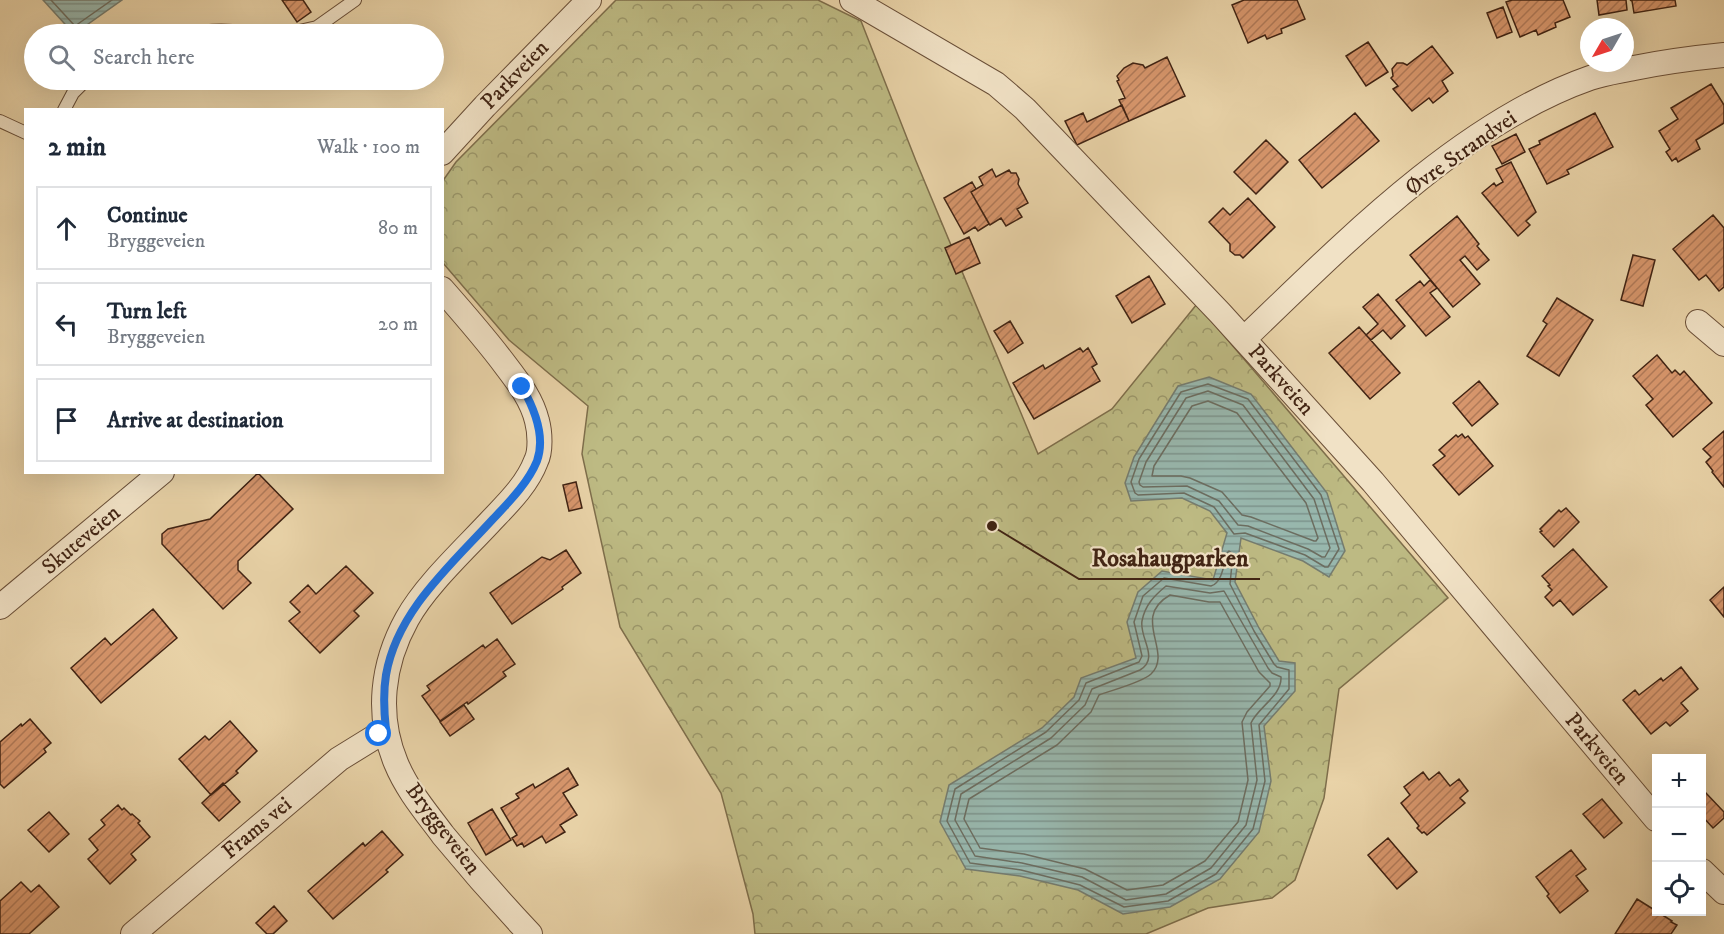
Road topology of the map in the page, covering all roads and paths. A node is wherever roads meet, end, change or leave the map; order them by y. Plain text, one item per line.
1 (355, 0) edge
2 (589, 0) edge
3 (852, 0) edge
4 (321, 24) edge
5 (1724, 55) edge
6 (76, 90) edge
7 (65, 108) edge
8 (0, 121) edge
9 (24, 132) edge
10 (444, 151) edge
11 (444, 291) edge
12 (1698, 322) dead end
13 (1244, 339) junction
14 (1724, 344) edge
15 (160, 474) edge
16 (0, 607) edge
17 (386, 730) junction
18 (1652, 814) edge
19 (1706, 876) edge
20 (1724, 892) edge
21 (133, 934) edge
22 (530, 934) edge

1 - 4 lane
2 - 10 street, Parkveien
3 - 13 street, Parkveien
5 - 13 street, Øvre Strandvei
6 - 7 lane
8 - 9 lane
11 - 17 street, Bryggeveien
12 - 14 street
13 - 18 street, Parkveien
15 - 16 street, Skuteveien
17 - 21 street, Frams vei
17 - 22 street, Bryggeveien
19 - 20 street

